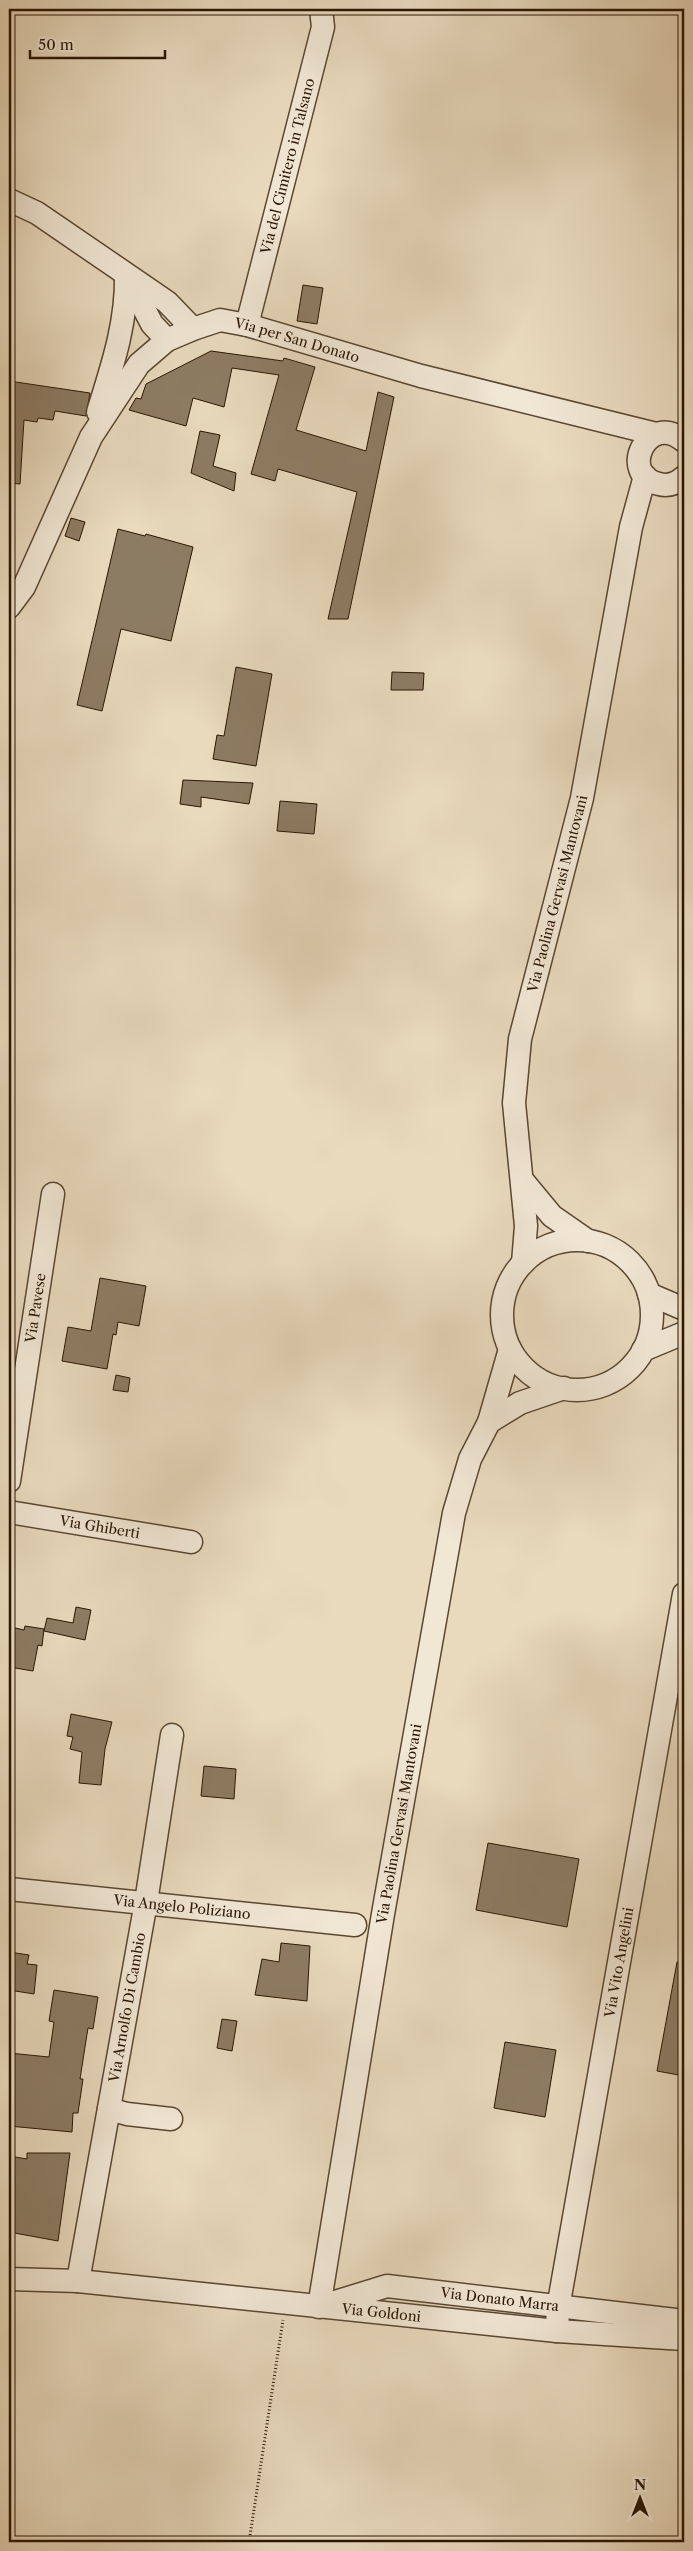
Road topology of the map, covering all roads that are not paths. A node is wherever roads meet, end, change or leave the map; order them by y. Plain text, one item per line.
1 (321, 9) edge
2 (9, 200) edge
3 (126, 275) junction
4 (247, 325) junction
5 (193, 329) junction
6 (167, 340) junction
7 (615, 425) junction
8 (656, 434) junction
9 (91, 437) junction
10 (684, 441) edge
11 (640, 451) junction
12 (665, 479) edge
13 (9, 607) edge
14 (523, 1181) junction
15 (53, 1194) dead end
16 (588, 1240) junction
17 (523, 1263) junction
18 (649, 1294) junction
19 (684, 1309) edge
20 (684, 1332) edge
21 (510, 1349) junction
22 (643, 1350) junction
23 (564, 1388) junction
24 (489, 1422) junction
25 (9, 1481) edge
26 (9, 1512) edge
27 (191, 1542) dead end
28 (684, 1594) edge
29 (172, 1735) dead end
30 (9, 1889) edge
31 (146, 1902) junction
32 (355, 1925) dead end
33 (118, 2112) junction
34 (171, 2119) dead end
35 (9, 2279) edge
36 (78, 2281) junction
37 (319, 2306) junction
38 (558, 2308) junction
39 (684, 2321) edge
40 (557, 2331) junction
41 (684, 2340) edge

1 - 4 street, Via del Cimitero in Talsano
2 - 3 street
3 - 5 street
3 - 6 street
3 - 9 street
4 - 5 street, Via per San Donato
4 - 7 street, Via per San Donato
5 - 6 street, Via per San Donato
6 - 9 street, Via per San Donato
7 - 8 street, Via per San Donato
7 - 11 street
8 - 10 street, Via per San Donato
8 - 11 street
9 - 13 street, Via per San Donato
11 - 12 street
12 - 14 street, Via Paolina Gervasi Mantovani
14 - 16 street
14 - 17 street, Via Paolina Gervasi Mantovani
15 - 25 street, Via Pavese
16 - 17 street
16 - 18 street
17 - 21 street
18 - 19 street
18 - 22 street
20 - 22 street
21 - 23 street
21 - 24 street, Via Paolina Gervasi Mantovani
22 - 23 street
23 - 24 street
24 - 37 street, Via Paolina Gervasi Mantovani
26 - 27 street, Via Ghiberti
28 - 38 street, Via Vito Angelini
29 - 31 street, Via Arnolfo Di Cambio
30 - 31 street, Via Angelo Poliziano
31 - 32 street, Via Angelo Poliziano
31 - 33 street, Via Arnolfo Di Cambio
33 - 34 street
33 - 36 street, Via Arnolfo Di Cambio
35 - 36 street, Via Goldoni
36 - 37 street, Via Goldoni
37 - 38 street, Via Donato Marra
37 - 40 street, Via Goldoni
38 - 39 street, Via Donato Marra
38 - 40 street, Via Vito Angelini
40 - 41 street, Via Goldoni

